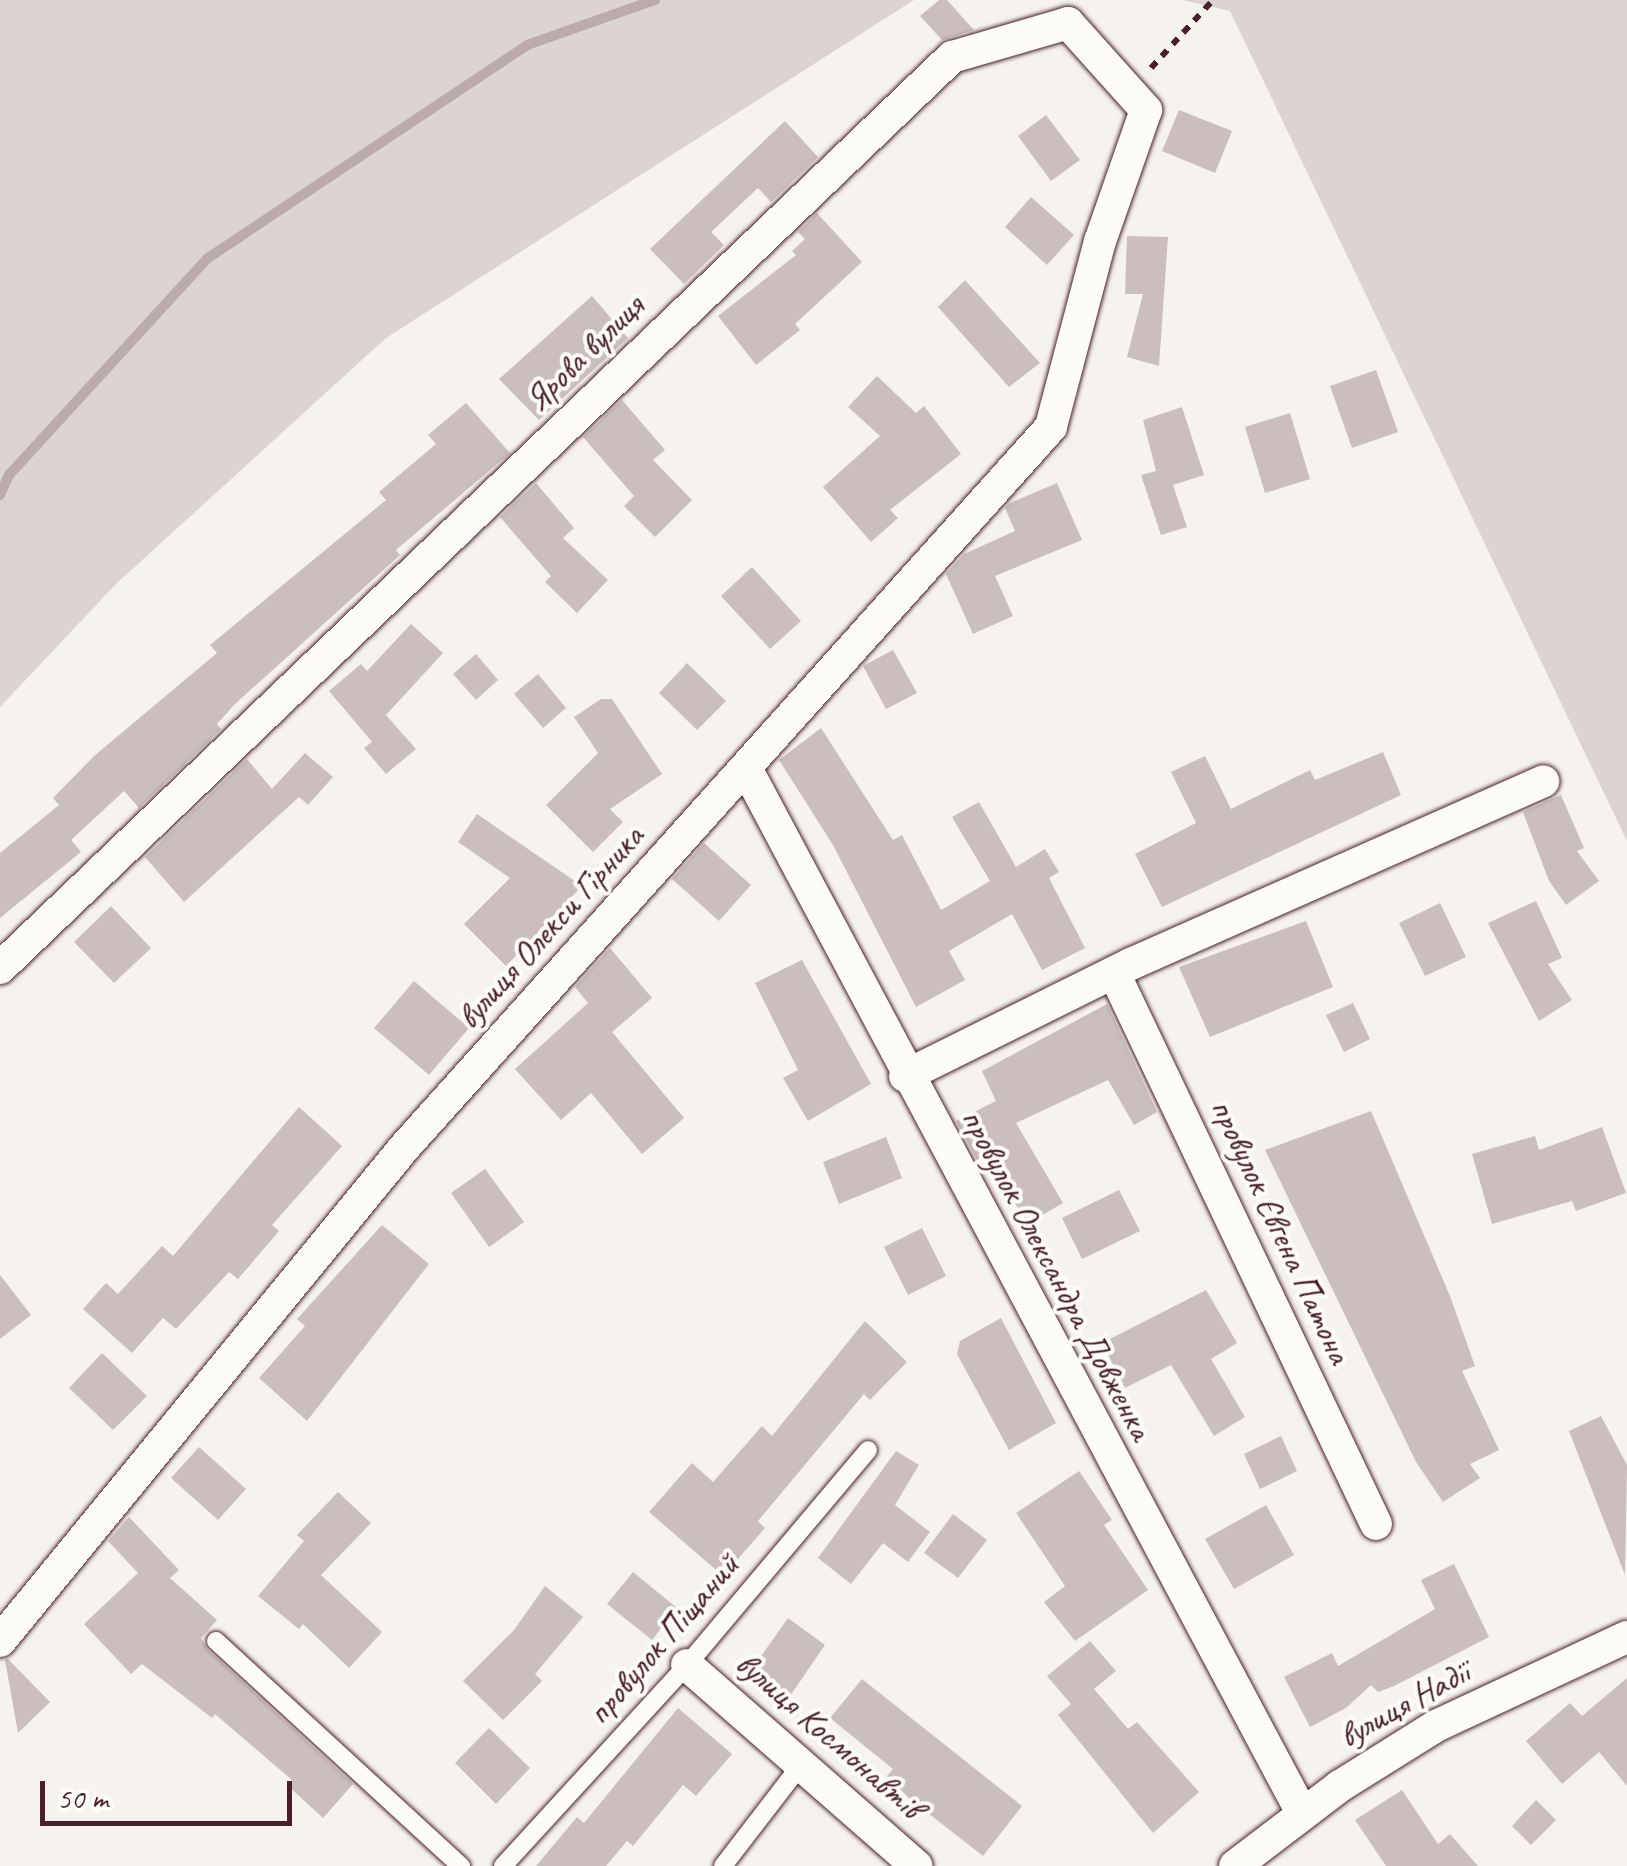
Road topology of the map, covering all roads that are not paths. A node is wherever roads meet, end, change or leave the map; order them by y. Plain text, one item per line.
1 (1129, 90) joint
2 (747, 770) junction
3 (1543, 781) dead end
4 (0, 968) edge
5 (1114, 973) junction
6 (904, 1076) junction
7 (868, 1450) dead end
8 (1376, 1524) dead end
9 (1627, 1637) edge
10 (0, 1641) edge
11 (216, 1641) dead end
12 (688, 1664) junction
13 (800, 1766) junction
14 (1302, 1813) junction
15 (461, 1866) edge
16 (503, 1866) edge
17 (723, 1866) edge
18 (918, 1866) edge
19 (1235, 1866) edge

1 - 2 street, вулиця Олекси Гірника
1 - 4 street, Ярова вулиця
2 - 6 street, провулок Олександра Довженка
2 - 10 street, вулиця Олекси Гірника
3 - 5 street
5 - 6 street
5 - 8 street, провулок Євгена Патона
6 - 14 street, провулок Олександра Довженка
7 - 12 lane, провулок Піщаний
9 - 14 street, вулиця Надії
11 - 15 lane
12 - 13 street, вулиця Космонавтів
12 - 16 lane, провулок Піщаний
13 - 17 lane
13 - 18 street, вулиця Космонавтів
14 - 19 street, вулиця Надії

